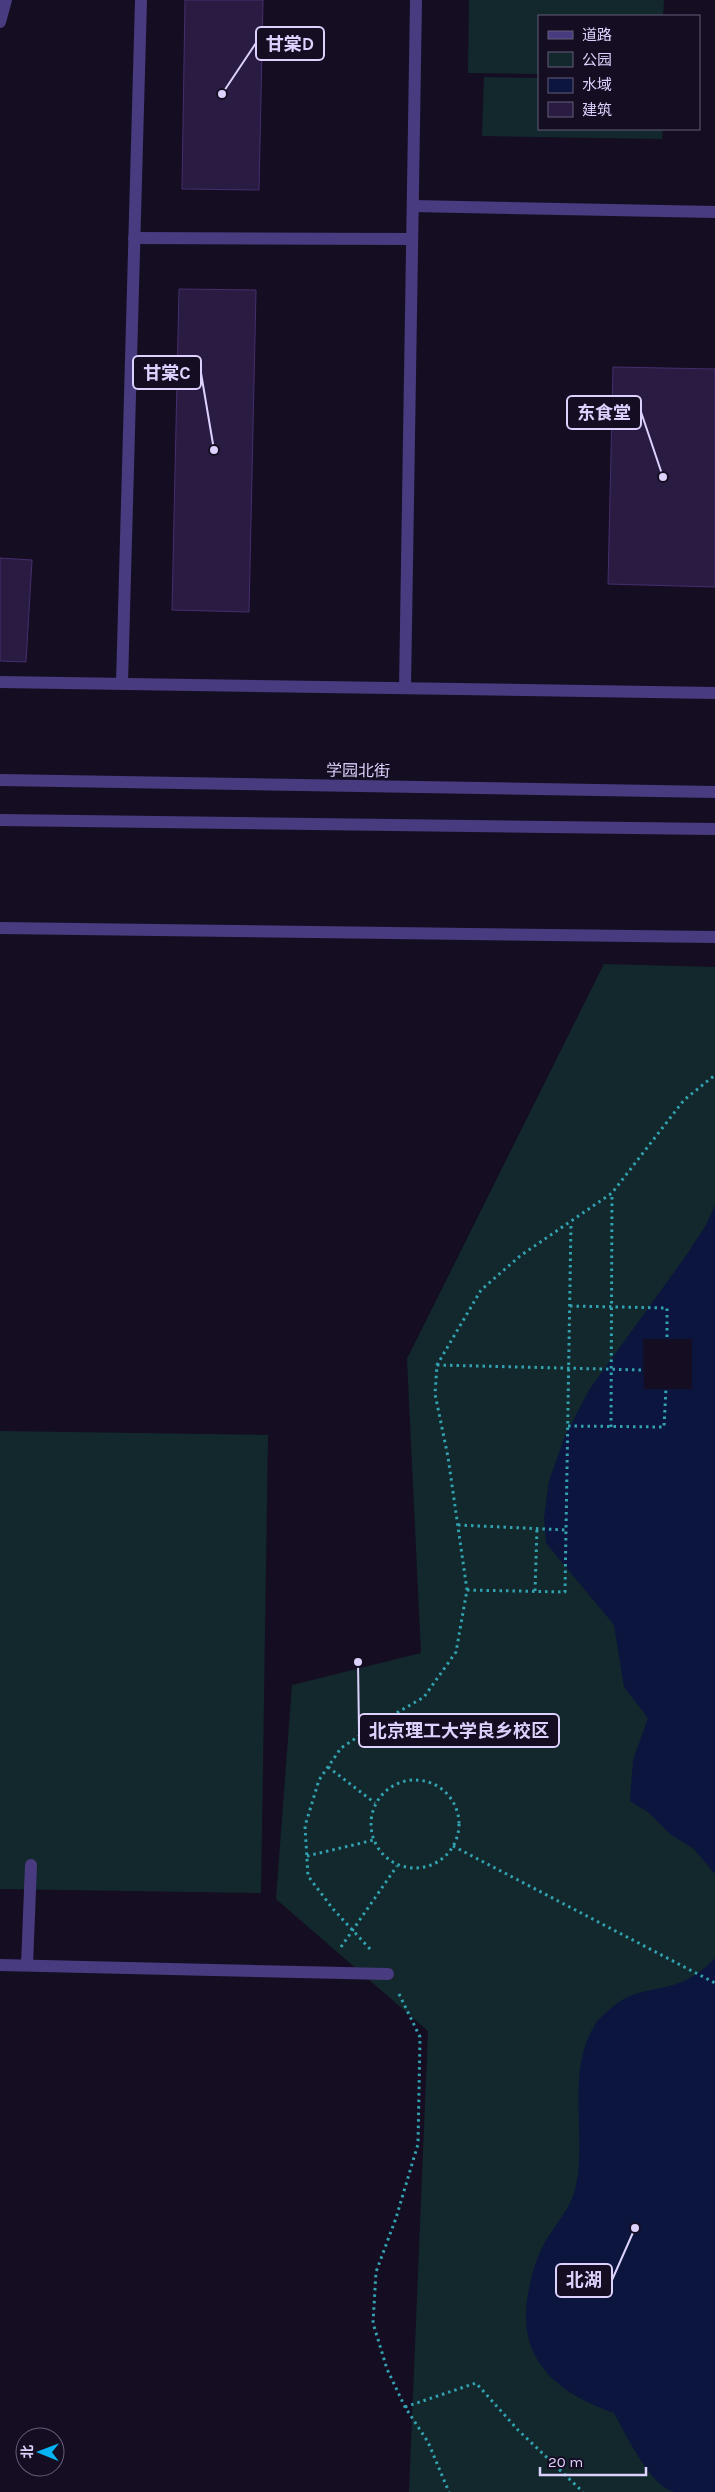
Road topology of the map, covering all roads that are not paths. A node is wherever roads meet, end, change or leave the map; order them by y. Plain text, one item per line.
1 (6, 0) edge
2 (141, 0) edge
3 (416, 0) edge
4 (0, 22) edge
5 (413, 206) junction
6 (715, 212) edge
7 (134, 238) junction
8 (412, 239) junction
9 (0, 682) edge
10 (122, 683) junction
11 (405, 688) junction
12 (715, 693) edge
13 (0, 780) edge
14 (715, 792) edge
15 (0, 820) edge
16 (715, 829) edge
17 (0, 928) edge
18 (715, 937) edge
19 (31, 1865) dead end
20 (0, 1965) edge
21 (26, 1965) junction
22 (388, 1974) road end

1 - 4 street
2 - 7 street
3 - 5 street
5 - 6 street
5 - 8 street
7 - 8 street
7 - 10 street
8 - 11 street
9 - 10 street
10 - 11 street
11 - 12 street
13 - 14 street, 学园北街
15 - 16 street
17 - 18 street
19 - 21 street
20 - 21 street
21 - 22 street

